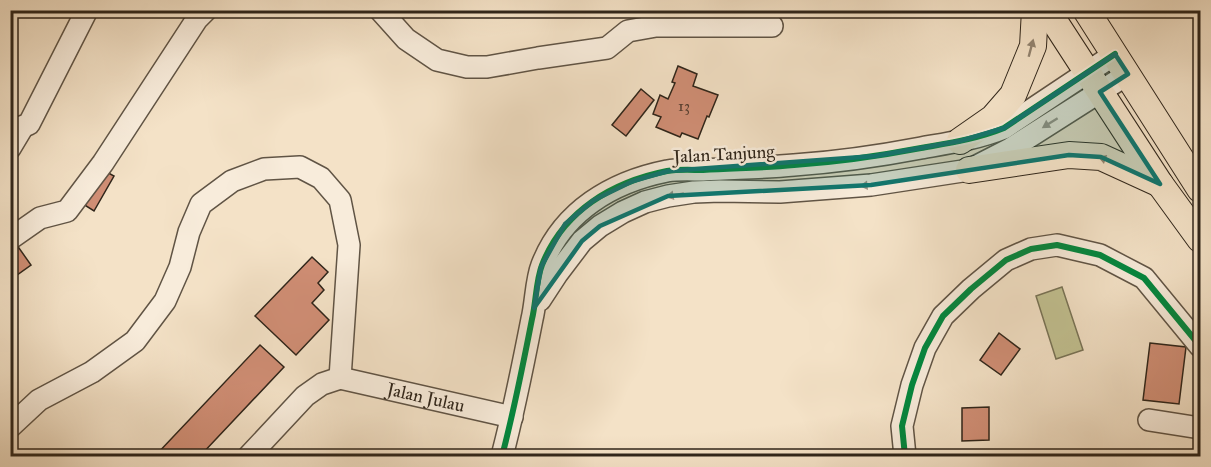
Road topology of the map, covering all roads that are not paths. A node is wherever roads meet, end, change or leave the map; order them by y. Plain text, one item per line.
1 (87, 10) edge
2 (206, 10) edge
3 (380, 10) edge
4 (1035, 10) edge
5 (1047, 10) edge
6 (1086, 10) edge
7 (772, 26) dead end
8 (1121, 64) junction
9 (1093, 82) junction
10 (16, 127) edge
11 (960, 141) junction
12 (10, 148) edge
13 (969, 170) junction
14 (1160, 184) junction
15 (1200, 189) edge
16 (10, 238) edge
17 (1200, 238) edge
18 (534, 308) junction
19 (1200, 346) edge
20 (340, 378) junction
21 (512, 417) junction
22 (1149, 420) dead end
23 (10, 427) edge
24 (1200, 428) edge
25 (503, 455) edge
26 (249, 456) edge
27 (905, 456) edge

1 - 10 street
2 - 16 street
3 - 7 street
11 -> 4 main road
5 - 9 main road
6 - 8 main road
8 - 9 street, Jalan Tanjung
8 - 15 main road
9 - 11 street, Jalan Tanjung
9 -> 13 street, Jalan Tanjung
9 - 14 main road
10 - 12 street
11 - 18 street, Jalan Tanjung
14 -> 13 main road
13 -> 18 street, Jalan Tanjung
14 - 17 main road
18 - 21 street, Jalan Tanjung
19 - 27 street
20 - 21 street, Jalan Julau
20 - 23 street
20 - 26 street
21 - 25 street, Jalan Tanjung
22 - 24 street

